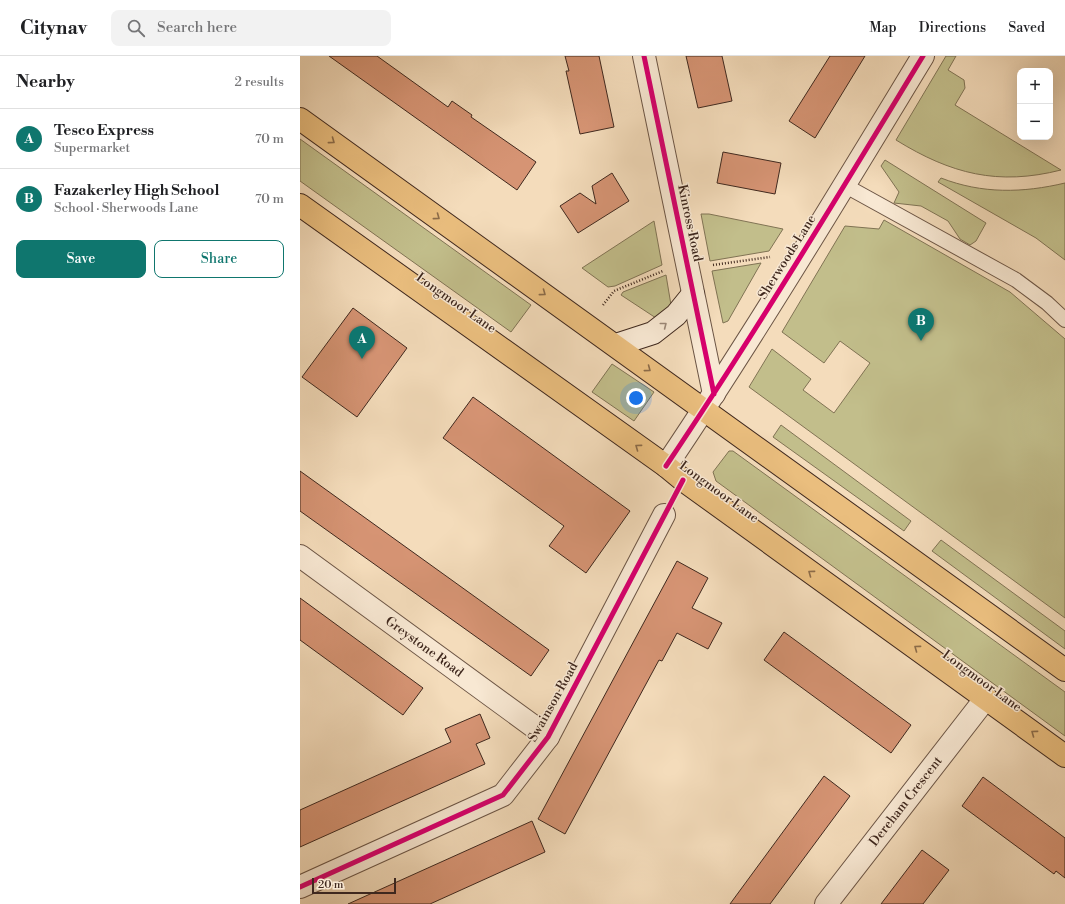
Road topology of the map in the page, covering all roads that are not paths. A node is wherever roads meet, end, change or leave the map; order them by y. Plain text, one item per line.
1 (644, 56) edge
2 (923, 56) edge
3 (300, 119) edge
4 (844, 185) junction
5 (300, 205) edge
6 (693, 294) junction
7 (1065, 320) edge
8 (616, 345) junction
9 (709, 402) junction
10 (666, 466) junction
11 (664, 516) dead end
12 (300, 556) edge
13 (1065, 670) edge
14 (986, 698) junction
15 (548, 738) junction
16 (1065, 756) edge
17 (300, 887) edge
18 (826, 904) edge

1 - 6 street, Kinross Road
2 - 4 street, Sherwoods Lane
3 -> 8 main road
4 - 7 lane
4 - 9 street, Sherwoods Lane
10 -> 5 main road, Longmoor Lane
8 -> 6 street
6 - 9 street, Kinross Road
8 -> 9 main road
9 - 10 street, Sherwoods Lane
9 - 13 main road
14 -> 10 main road, Longmoor Lane
11 - 15 street, Swainson Road
12 - 15 street, Greystone Road
16 -> 14 main road, Longmoor Lane
14 - 18 street, Dereham Crescent
15 - 17 street, Swainson Road

